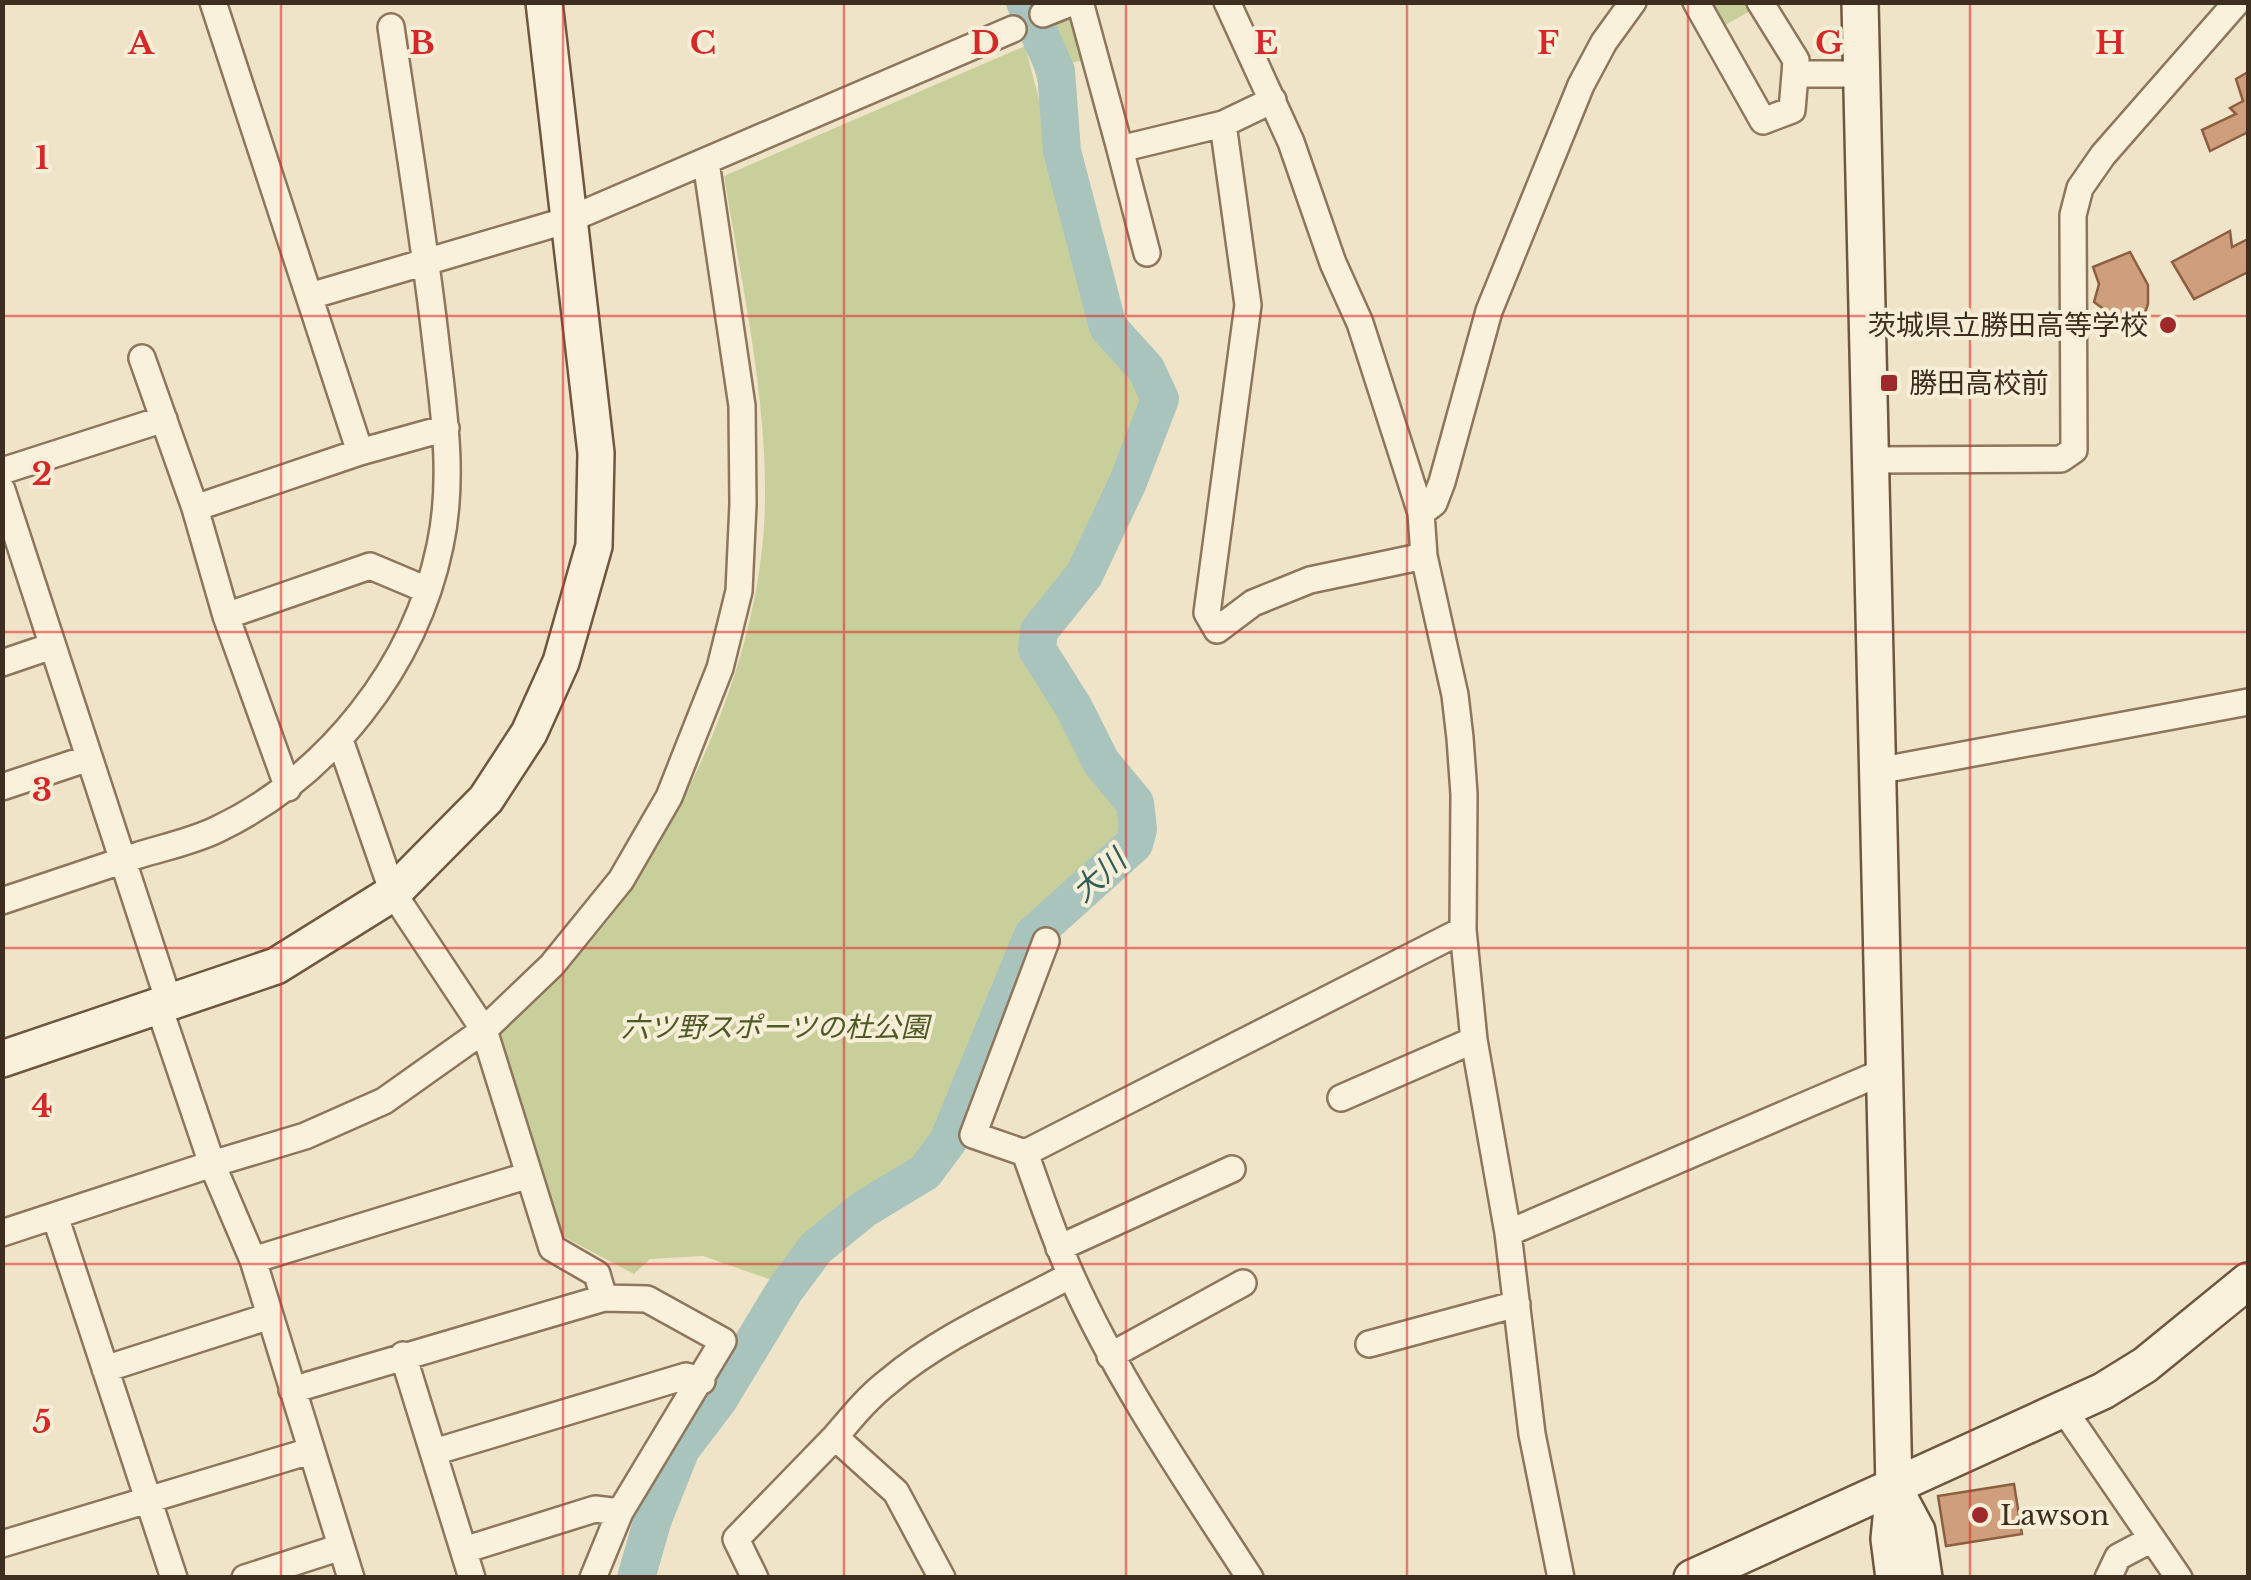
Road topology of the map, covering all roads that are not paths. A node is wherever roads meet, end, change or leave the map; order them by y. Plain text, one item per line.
1 (213, 2) edge
2 (544, 2) edge
3 (1076, 2) edge
4 (1228, 2) edge
5 (1633, 2) edge
6 (1696, 2) edge
7 (1760, 2) edge
8 (1860, 2) edge
9 (2237, 2) edge
10 (1044, 14) dead end
11 (391, 27) dead end
12 (1013, 29) dead end
13 (1795, 74) junction
14 (1861, 74) junction
15 (1273, 100) junction
16 (1223, 124) junction
17 (1120, 149) junction
18 (706, 162) junction
19 (568, 220) junction
20 (1146, 253) dead end
21 (426, 262) junction
22 (310, 296) junction
23 (142, 358) dead end
24 (164, 420) junction
25 (446, 428) junction
26 (360, 452) junction
27 (1868, 460) junction
28 (2, 471) edge
29 (2, 490) edge
30 (194, 508) junction
31 (1420, 513) junction
32 (1424, 556) junction
33 (427, 590) junction
34 (226, 616) junction
35 (52, 646) junction
36 (2, 663) edge
37 (2248, 702) edge
38 (340, 740) junction
39 (88, 758) junction
40 (1877, 771) junction
41 (2, 787) edge
42 (288, 788) junction
43 (122, 861) junction
44 (394, 894) junction
45 (2, 901) edge
46 (1463, 930) junction
47 (1046, 942) dead end
48 (164, 1006) junction
49 (484, 1030) junction
50 (1474, 1040) junction
51 (2, 1059) edge
52 (1885, 1072) junction
53 (1341, 1098) dead end
54 (1025, 1153) junction
55 (212, 1164) junction
56 (1232, 1169) dead end
57 (529, 1175) junction
58 (55, 1216) junction
59 (2, 1233) edge
60 (1508, 1233) junction
61 (1060, 1248) junction
62 (253, 1260) junction
63 (1071, 1276) junction
64 (2248, 1282) edge
65 (1243, 1283) dead end
66 (604, 1298) junction
67 (1517, 1304) junction
68 (270, 1316) junction
69 (1368, 1344) dead end
70 (403, 1355) junction
71 (1110, 1356) junction
72 (105, 1369) junction
73 (702, 1381) junction
74 (292, 1390) junction
75 (2064, 1410) junction
76 (835, 1437) junction
77 (310, 1451) junction
78 (434, 1452) junction
79 (1894, 1488) junction
80 (148, 1499) junction
81 (620, 1512) junction
82 (2152, 1539) junction
83 (2, 1544) edge
84 (341, 1546) junction
85 (464, 1550) junction
86 (174, 1578) edge
87 (245, 1578) edge
88 (351, 1578) edge
89 (472, 1578) edge
90 (593, 1578) edge
91 (755, 1578) edge
92 (942, 1578) edge
93 (1250, 1578) edge
94 (1560, 1578) edge
95 (1692, 1578) edge
96 (1894, 1578) edge
97 (1924, 1578) edge
98 (2108, 1578) edge
99 (2179, 1578) edge

1 - 22 street
2 - 19 street
3 - 10 street
3 - 17 street
4 - 15 street
5 - 31 street
6 - 13 street
7 - 13 street
8 - 14 street
9 - 27 street
11 - 21 street
12 - 18 street
13 - 14 street
14 - 27 street
15 - 16 street
15 - 31 street
16 - 17 street
16 - 32 street
17 - 20 street
18 - 19 street
18 - 49 street
19 - 21 street
19 - 44 street
21 - 22 street
21 - 25 street
22 - 26 street
23 - 24 street
24 - 28 street
24 - 30 street
25 - 26 street
25 - 33 street
26 - 30 street
27 - 40 street
29 - 35 street
30 - 34 street
31 - 32 street
32 - 46 street
33 - 34 street
33 - 38 street
34 - 42 street
35 - 36 street
35 - 39 street
37 - 40 street
38 - 42 street
38 - 44 street
39 - 41 street
39 - 43 street
40 - 52 street
42 - 43 street
43 - 45 street
43 - 48 street
44 - 48 street
44 - 49 street
46 - 50 street
46 - 54 street
47 - 54 street
48 - 51 street
48 - 55 street
49 - 55 street
49 - 57 street
50 - 53 street
50 - 60 street
52 - 60 street
52 - 79 street
54 - 61 street
55 - 58 street
55 - 62 street
56 - 61 street
57 - 62 street
57 - 66 street
58 - 59 street
58 - 72 street
60 - 67 street
61 - 63 street
62 - 68 street
63 - 71 street
63 - 76 street
64 - 75 street
65 - 71 street
66 - 70 street
66 - 73 street
67 - 69 street
67 - 94 street
68 - 72 street
68 - 74 street
70 - 74 street
70 - 78 street
71 - 93 street
72 - 80 street
73 - 78 street
73 - 81 street
74 - 77 street
75 - 79 street
75 - 82 street
76 - 91 street
76 - 92 street
77 - 80 street
77 - 84 street
78 - 85 street
79 - 95 street
79 - 96 street
79 - 97 street
80 - 83 street
80 - 86 street
81 - 85 street
81 - 90 street
82 - 98 street
82 - 99 street
84 - 87 street
84 - 88 street
85 - 89 street

